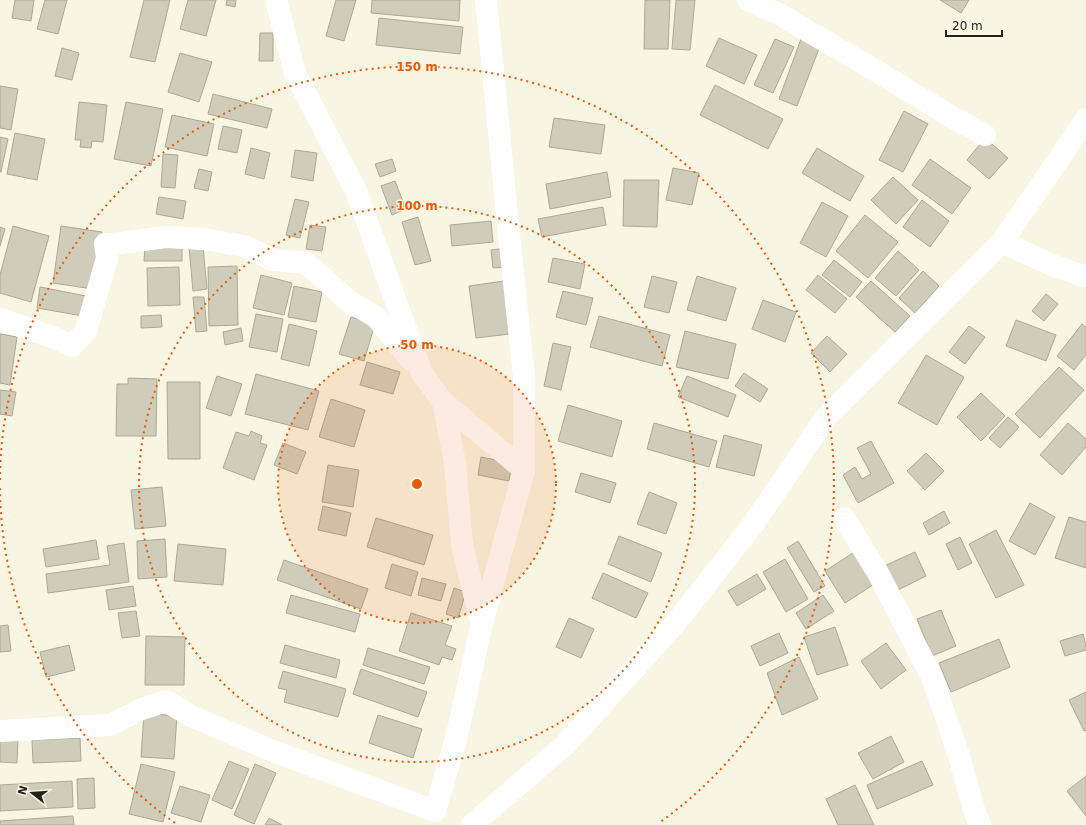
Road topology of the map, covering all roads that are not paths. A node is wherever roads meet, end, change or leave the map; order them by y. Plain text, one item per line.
1 (276, 0) edge
2 (486, 0) edge
3 (748, 0) edge
4 (1086, 119) edge
5 (985, 135) dead end
6 (1002, 242) junction
7 (1086, 277) edge
8 (398, 309) junction
9 (376, 317) junction
10 (0, 319) edge
11 (422, 373) junction
12 (443, 402) junction
13 (524, 470) junction
14 (844, 518) dead end
15 (482, 624) junction
16 (0, 731) edge
17 (472, 825) edge
18 (980, 825) edge

1 - 8 street
2 - 13 street
3 - 5 street
4 - 6 street
6 - 7 street
6 - 17 street
8 - 9 street
8 - 11 street
9 - 10 street
9 - 11 street
11 - 12 street
12 - 13 street
12 - 15 street
13 - 15 street
14 - 18 street
15 - 16 street

